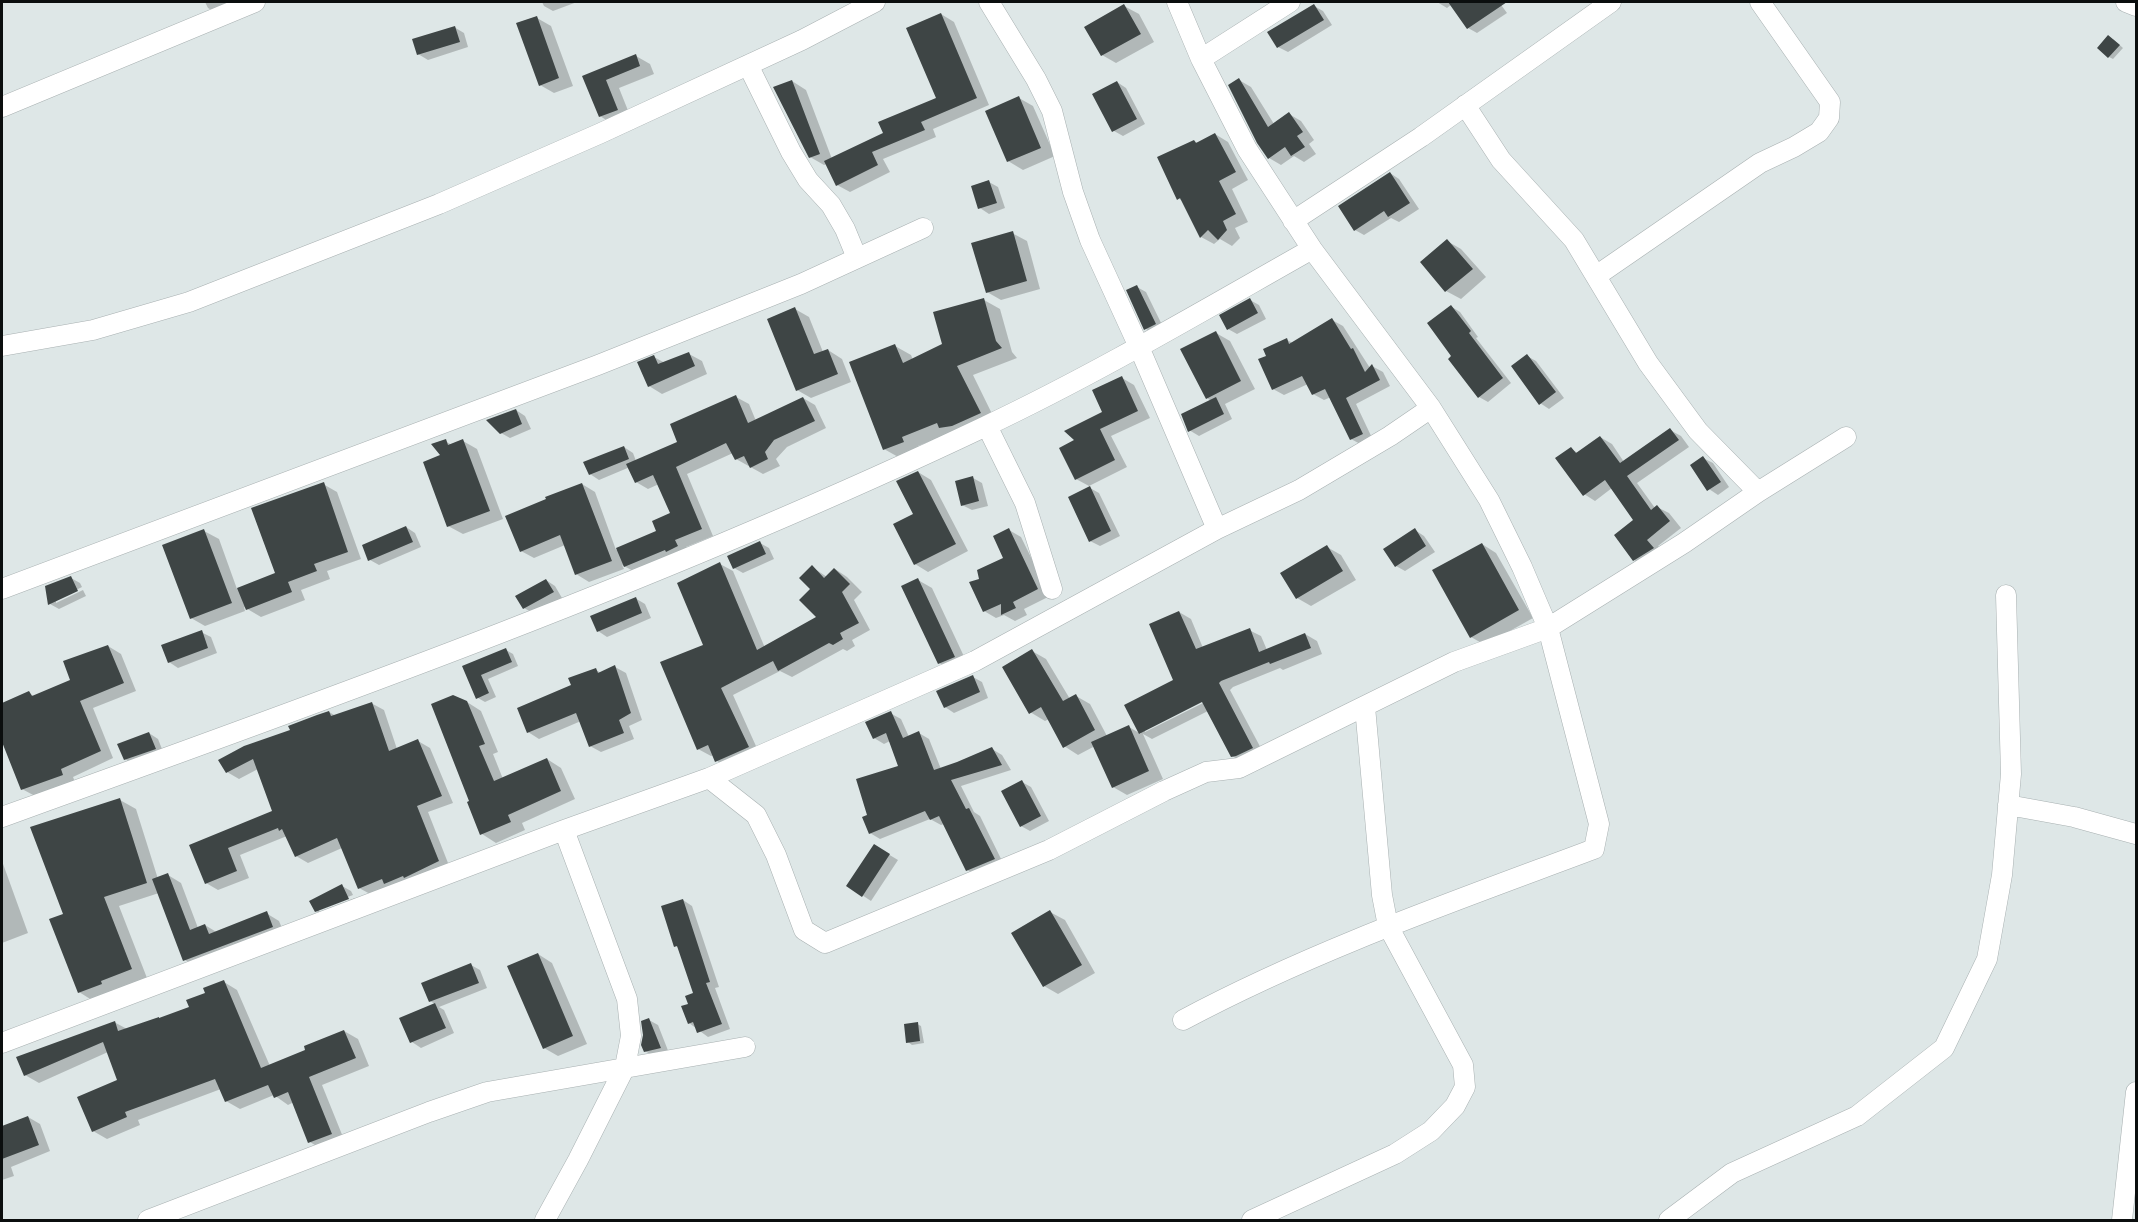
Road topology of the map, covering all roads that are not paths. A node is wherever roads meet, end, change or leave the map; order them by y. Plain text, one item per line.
1 (255, 2) edge
2 (875, 2) edge
3 (989, 2) edge
4 (1177, 2) edge
5 (1290, 2) edge
6 (1611, 2) edge
7 (1760, 2) edge
8 (2126, 2) edge
9 (2136, 6) edge
10 (1201, 59) junction
11 (748, 65) junction
12 (1465, 105) junction
13 (2, 107) edge
14 (1293, 221) junction
15 (923, 228) dead end
16 (1312, 249) junction
17 (857, 258) junction
18 (1596, 276) junction
19 (2, 346) edge
20 (1139, 347) junction
21 (1431, 408) junction
22 (987, 426) junction
23 (1846, 437) dead end
24 (1758, 492) junction
25 (1217, 529) junction
26 (2, 589) edge
27 (1052, 589) dead end
28 (2006, 595) dead end
29 (1548, 628) junction
30 (1365, 707) junction
31 (709, 777) junction
32 (2008, 805) junction
33 (2, 817) edge
34 (564, 830) junction
35 (2136, 834) edge
36 (1388, 926) junction
37 (1183, 1020) dead end
38 (2, 1043) edge
39 (746, 1047) dead end
40 (625, 1067) junction
41 (2136, 1092) edge
42 (148, 1221) edge
43 (545, 1221) edge
44 (1252, 1221) edge
45 (1669, 1221) edge
46 (2122, 1221) edge

1 - 13 street
2 - 11 street
3 - 20 street
4 - 10 street
5 - 10 street
6 - 12 street
7 - 18 street
8 - 9 street
10 - 14 street
11 - 17 street
11 - 19 street
12 - 14 street
12 - 18 street
14 - 16 street
15 - 17 street
16 - 20 street
16 - 21 street
17 - 26 street
18 - 24 street
20 - 22 street
20 - 25 street
21 - 25 street
21 - 29 street
22 - 27 street
22 - 33 street
23 - 24 street
24 - 29 street
25 - 31 street
28 - 32 street
29 - 30 street
29 - 36 street
30 - 31 street
30 - 36 street
31 - 34 street
32 - 35 street
32 - 45 street
34 - 38 street
34 - 40 street
36 - 37 street
36 - 44 street
39 - 40 street
40 - 42 street
40 - 43 street
41 - 46 street

